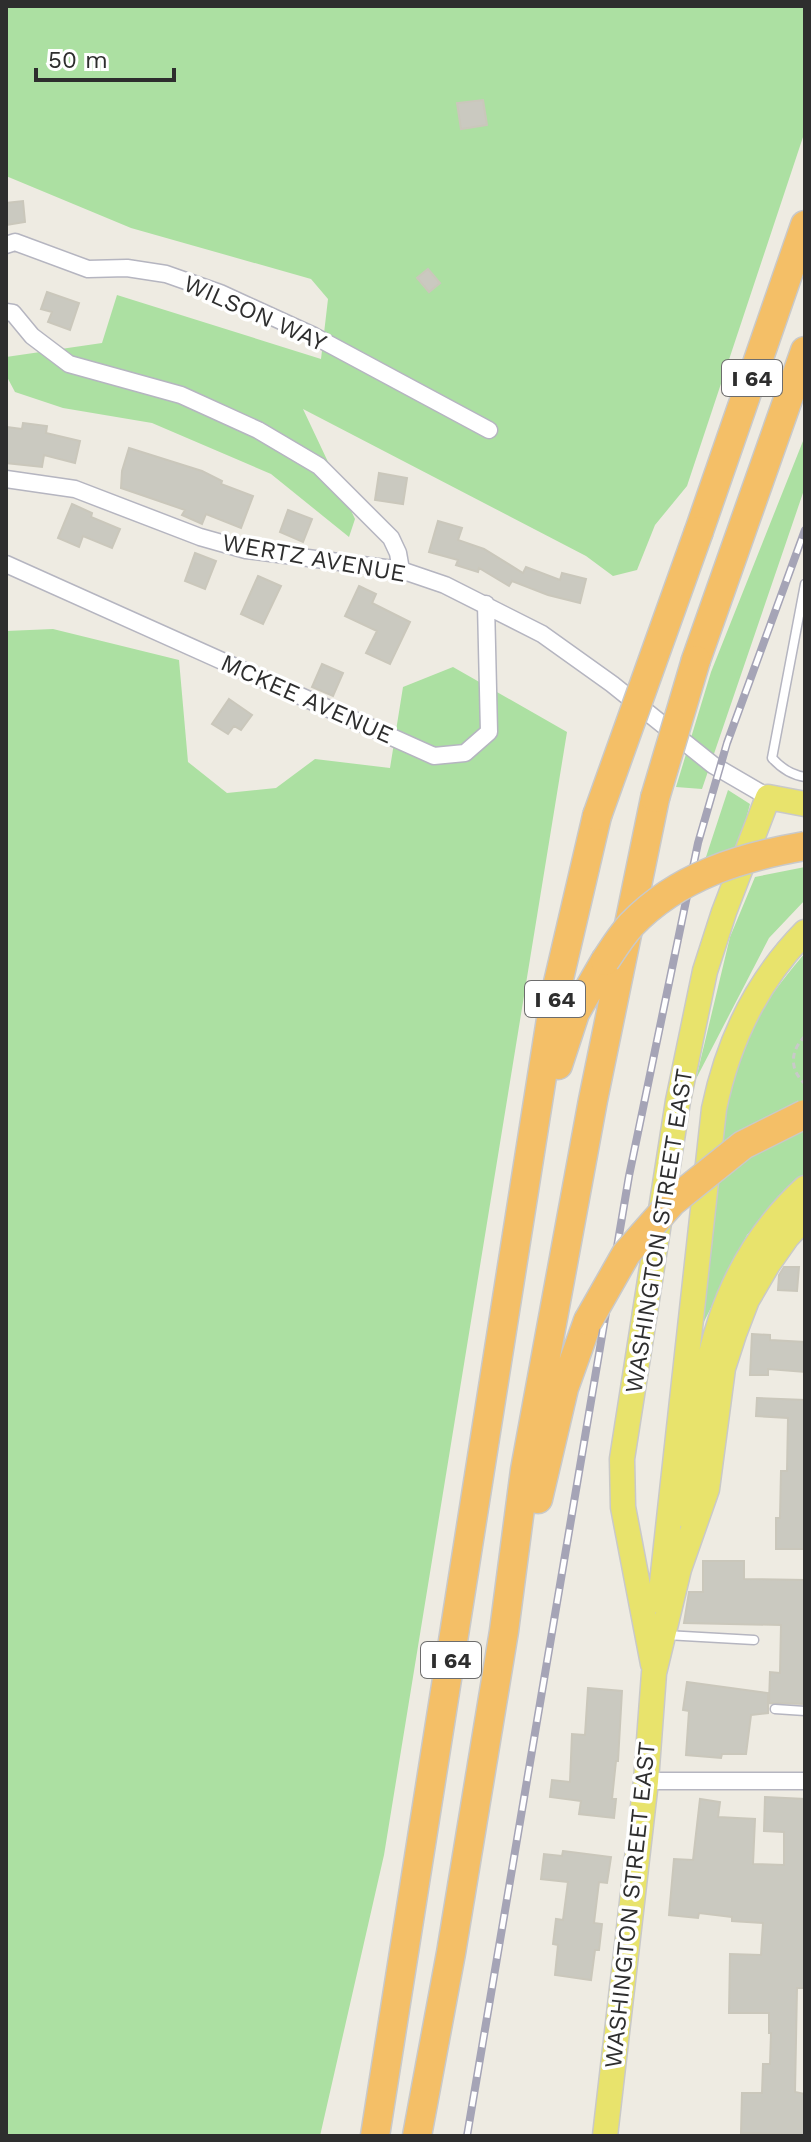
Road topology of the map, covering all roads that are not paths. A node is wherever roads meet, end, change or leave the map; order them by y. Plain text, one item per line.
1 (805, 225) edge
2 (6, 245) edge
3 (6, 312) edge
4 (805, 351) edge
5 (489, 430) dead end
6 (6, 479) edge
7 (6, 564) edge
8 (401, 570) junction
9 (805, 584) edge
10 (486, 604) junction
11 (805, 777) edge
12 (768, 797) junction
13 (805, 804) edge
14 (805, 846) edge
15 (805, 932) edge
16 (805, 1114) edge
17 (525, 1184) junction
18 (805, 1188) edge
19 (805, 1218) edge
20 (679, 1569) junction
21 (504, 1631) junction
22 (656, 1635) junction
23 (754, 1640) dead end
24 (775, 1709) dead end
25 (805, 1711) edge
26 (646, 1781) junction
27 (805, 1781) edge
28 (375, 2136) edge
29 (417, 2136) edge
30 (605, 2136) edge

1 - 17 highway, I 64, bridge
2 - 5 street, WILSON WAY
3 - 8 street
4 - 21 highway, I 64, bridge
6 - 8 street, WERTZ AVENUE
7 - 10 street, MCKEE AVENUE
8 - 10 street, WERTZ AVENUE
9 - 11 lane
10 - 12 street, WERTZ AVENUE
12 - 13 main road, WERTZ AVENUE
12 - 22 main road, WASHINGTON STREET EAST
14 - 17 highway, bridge
15 - 22 main road
16 - 21 highway, bridge
17 - 28 highway, I 64
18 - 20 main road
19 - 20 main road
20 - 22 main road
21 - 29 highway, I 64
22 - 23 lane
22 - 26 main road, WASHINGTON STREET EAST
24 - 25 lane
26 - 27 street
26 - 30 main road, WASHINGTON STREET EAST

